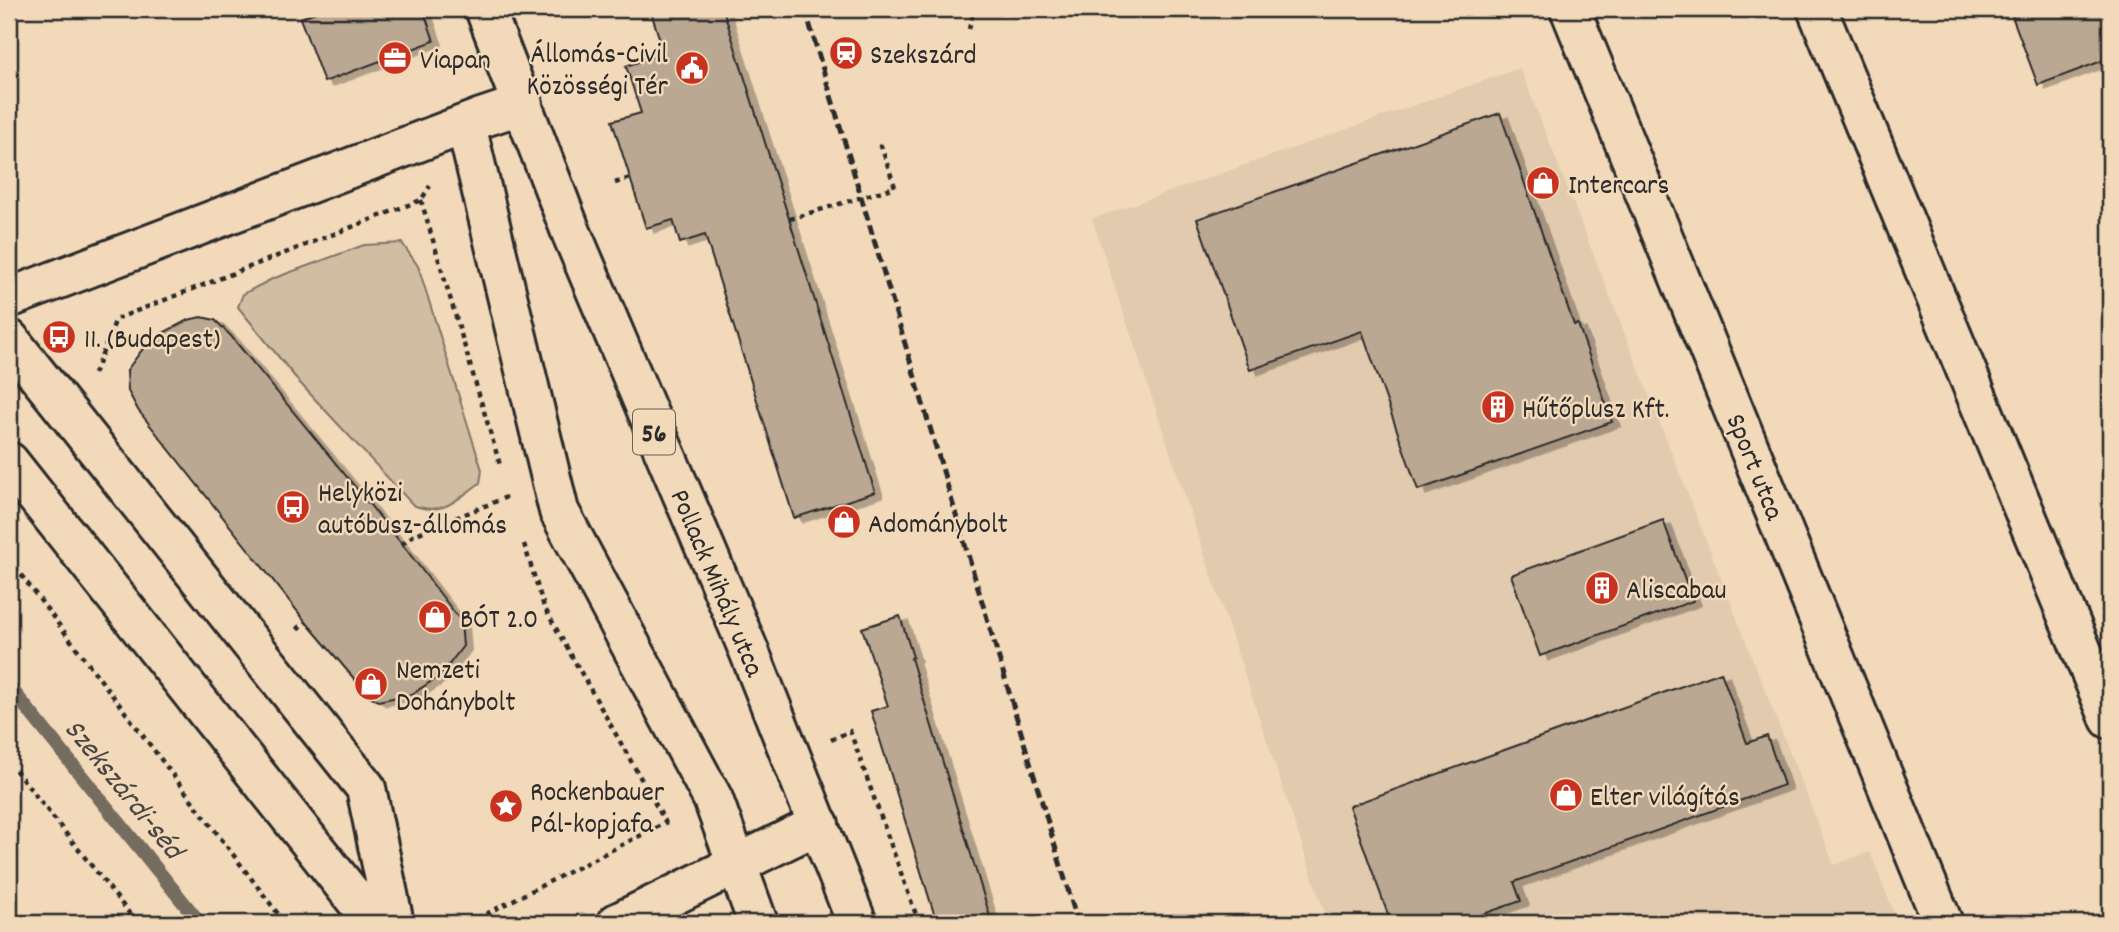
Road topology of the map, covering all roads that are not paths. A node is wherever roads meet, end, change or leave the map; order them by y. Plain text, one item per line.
1 (485, 9) edge
2 (1570, 9) edge
3 (1817, 9) edge
4 (523, 104) junction
5 (466, 125) junction
6 (9, 298) edge
7 (9, 339) edge
8 (9, 461) edge
9 (2110, 719) edge
10 (819, 824) junction
11 (737, 864) junction
12 (374, 923) edge
13 (394, 923) edge
14 (617, 923) edge
15 (758, 923) edge
16 (856, 923) edge
17 (1943, 923) edge

1 - 4 main road, Pollack Mihály utca / 56
2 - 17 main road, Sport utca
3 - 9 main road
4 - 5 main road
4 - 10 main road, Pollack Mihály utca / 56
5 - 6 main road
5 - 11 main road
7 - 13 main road
8 - 12 main road
10 - 11 main road
10 - 16 main road, Pollack Mihály utca / 56
11 - 14 main road
11 - 15 main road

